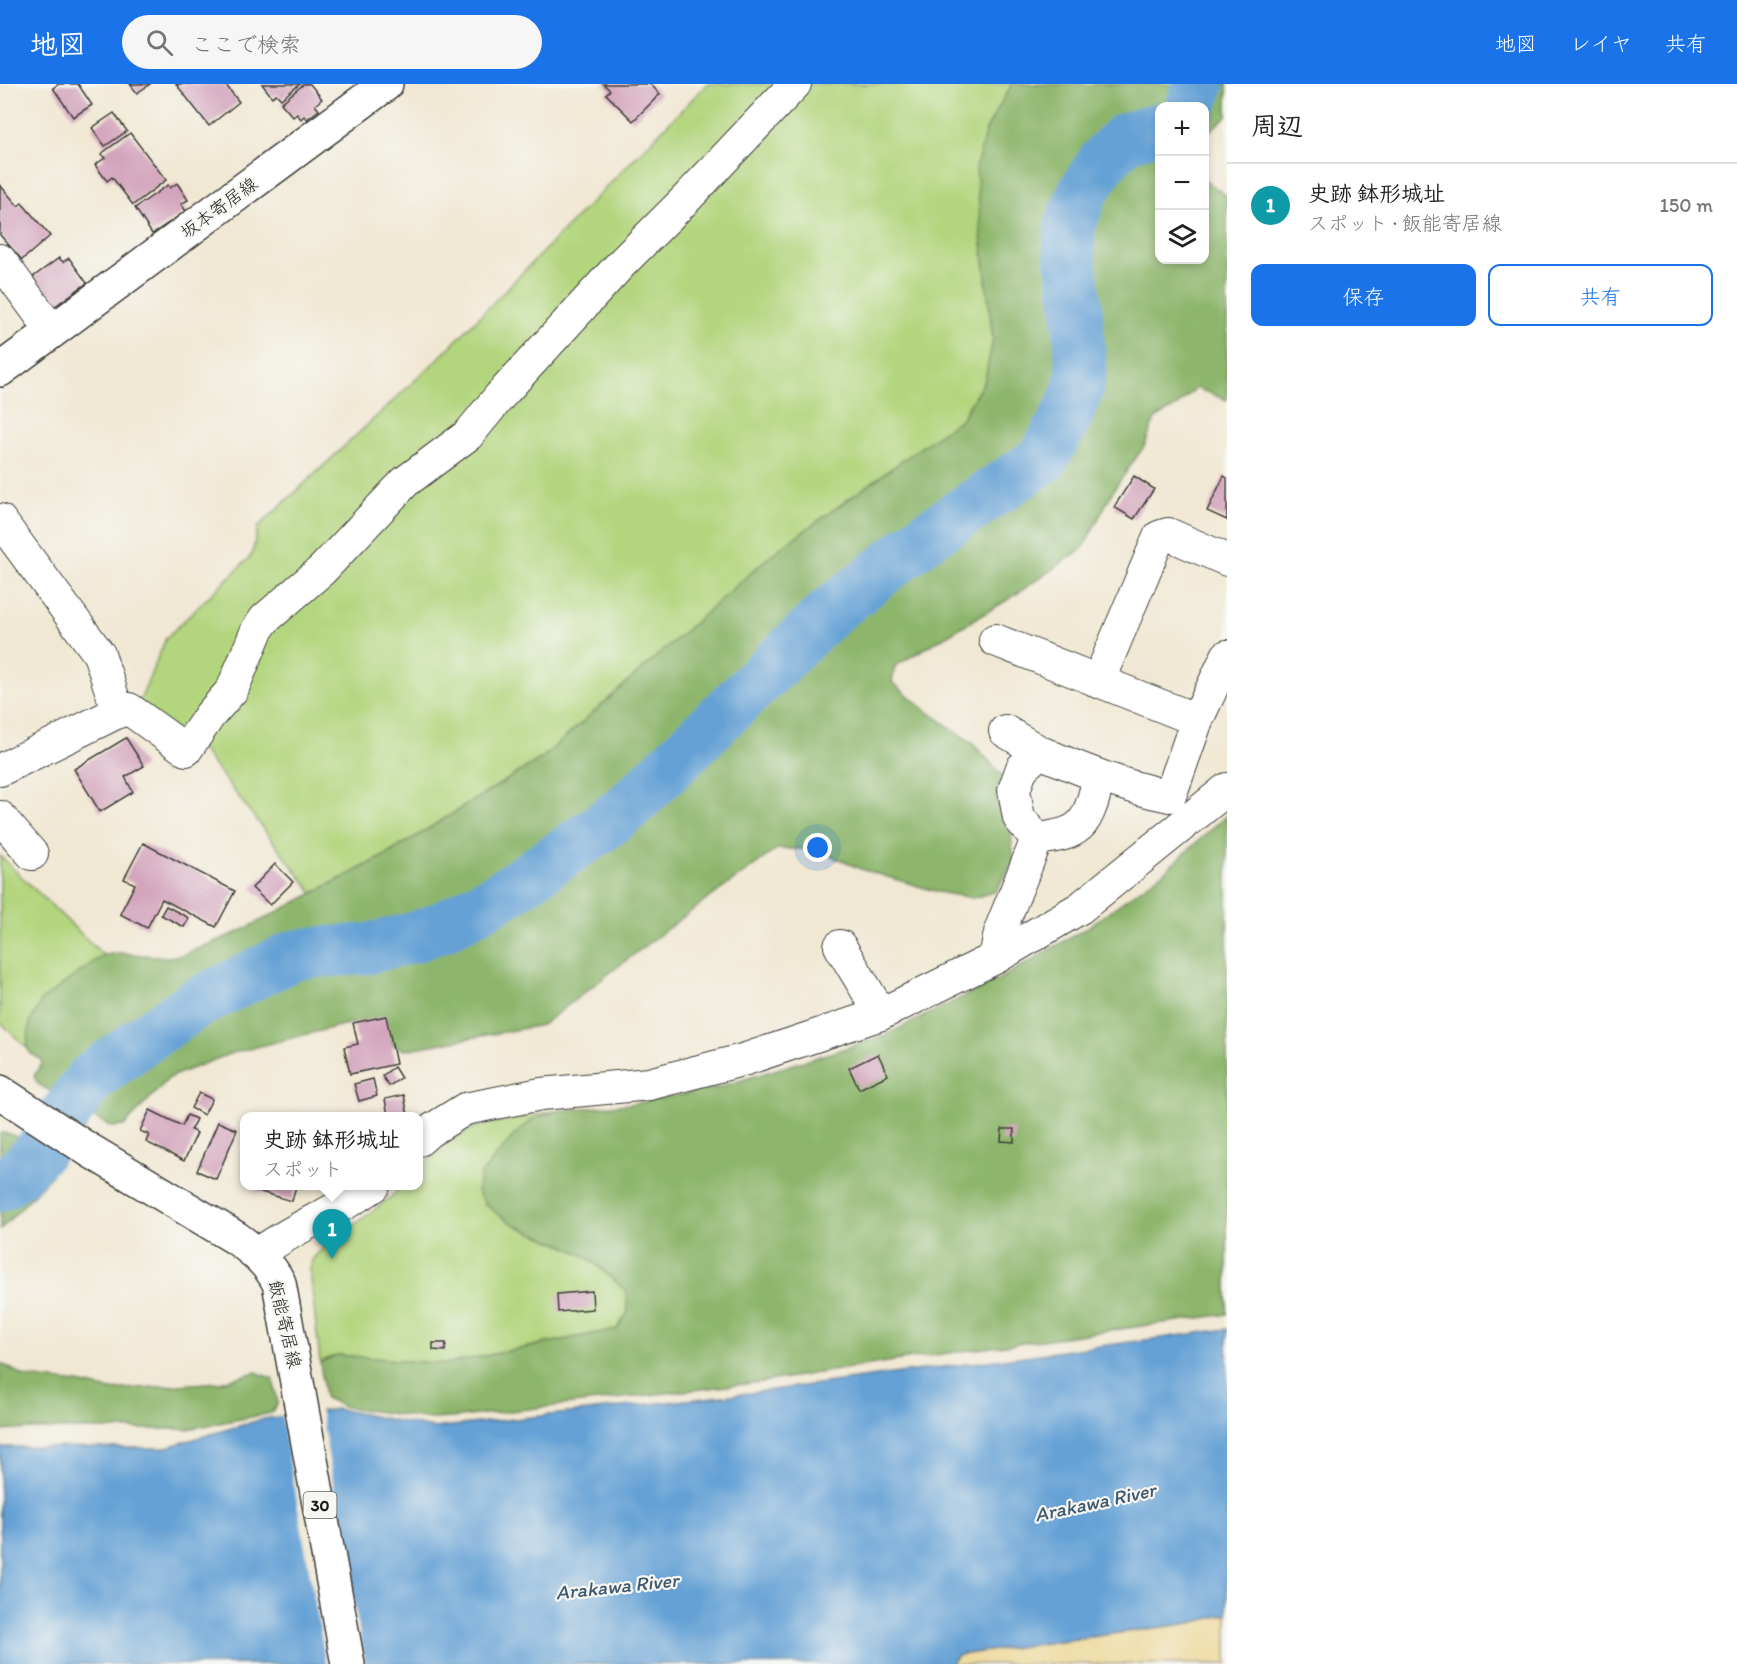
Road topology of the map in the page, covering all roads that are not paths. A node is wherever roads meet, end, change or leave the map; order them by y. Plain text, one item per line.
1 (386, 84) edge
2 (795, 84) edge
3 (0, 260) edge
4 (52, 331) junction
5 (0, 370) edge
6 (0, 520) edge
7 (1227, 560) edge
8 (995, 640) dead end
9 (1227, 656) edge
10 (1098, 682) junction
11 (118, 712) junction
12 (1197, 720) junction
13 (1005, 731) dead end
14 (1040, 752) junction
15 (0, 770) edge
16 (1099, 776) junction
17 (1227, 789) edge
18 (1170, 796) junction
19 (1200, 812) junction
20 (0, 817) edge
21 (1037, 839) junction
22 (32, 854) dead end
23 (840, 946) dead end
24 (995, 958) junction
25 (881, 1014) junction
26 (1, 1092) edge
27 (423, 1136) edge
28 (367, 1190) edge
29 (258, 1254) junction
30 (348, 1664) edge

1 - 4 main road, 坂本寄居線
2 - 11 street
3 - 4 street
4 - 5 main road, 坂本寄居線
6 - 11 street
7 - 10 street
8 - 10 street
9 - 12 street
10 - 12 street
11 - 15 street
12 - 18 street
13 - 14 street
14 - 16 street
14 - 21 street
16 - 18 street
16 - 21 street
17 - 19 street
18 - 19 street
19 - 24 street
20 - 22 street
21 - 24 street
23 - 25 street
24 - 25 street
25 - 27 street
26 - 29 main road, 飯能寄居線 / 30
28 - 29 street
29 - 30 main road, 飯能寄居線 / 30

